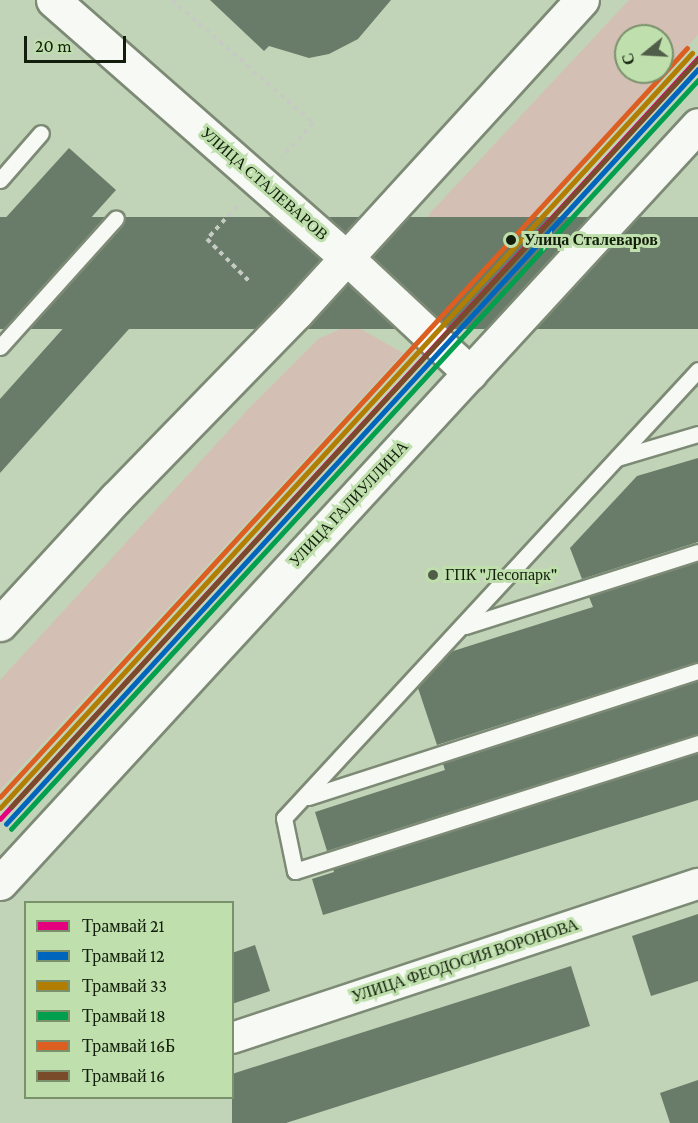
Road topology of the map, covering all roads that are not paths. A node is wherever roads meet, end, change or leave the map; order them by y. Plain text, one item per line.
1 (53, 0) edge
2 (582, 0) edge
3 (698, 125) edge
4 (41, 133) dead end
5 (0, 180) edge
6 (116, 218) dead end
7 (346, 257) junction
8 (0, 347) edge
9 (698, 370) edge
10 (470, 373) junction
11 (698, 434) edge
12 (617, 458) junction
13 (698, 552) edge
14 (0, 624) edge
15 (462, 627) junction
16 (698, 671) edge
17 (698, 743) edge
18 (305, 798) junction
19 (0, 884) edge
20 (698, 884) edge
21 (234, 1037) edge

1 - 7 main road, УЛИЦА СТАЛЕВАРОВ
2 - 7 main road
3 - 10 main road, УЛИЦА ГАЛИУЛЛИНА
4 - 5 lane
6 - 8 lane
7 - 10 main road, УЛИЦА СТАЛЕВАРОВ
7 - 14 main road
9 - 12 lane
10 - 19 main road, УЛИЦА ГАЛИУЛЛИНА
11 - 12 lane
12 - 15 lane
13 - 15 lane
15 - 18 lane
16 - 18 lane
17 - 18 lane
20 - 21 street, УЛИЦА ФЕОДОСИЯ ВОРОНОВА

